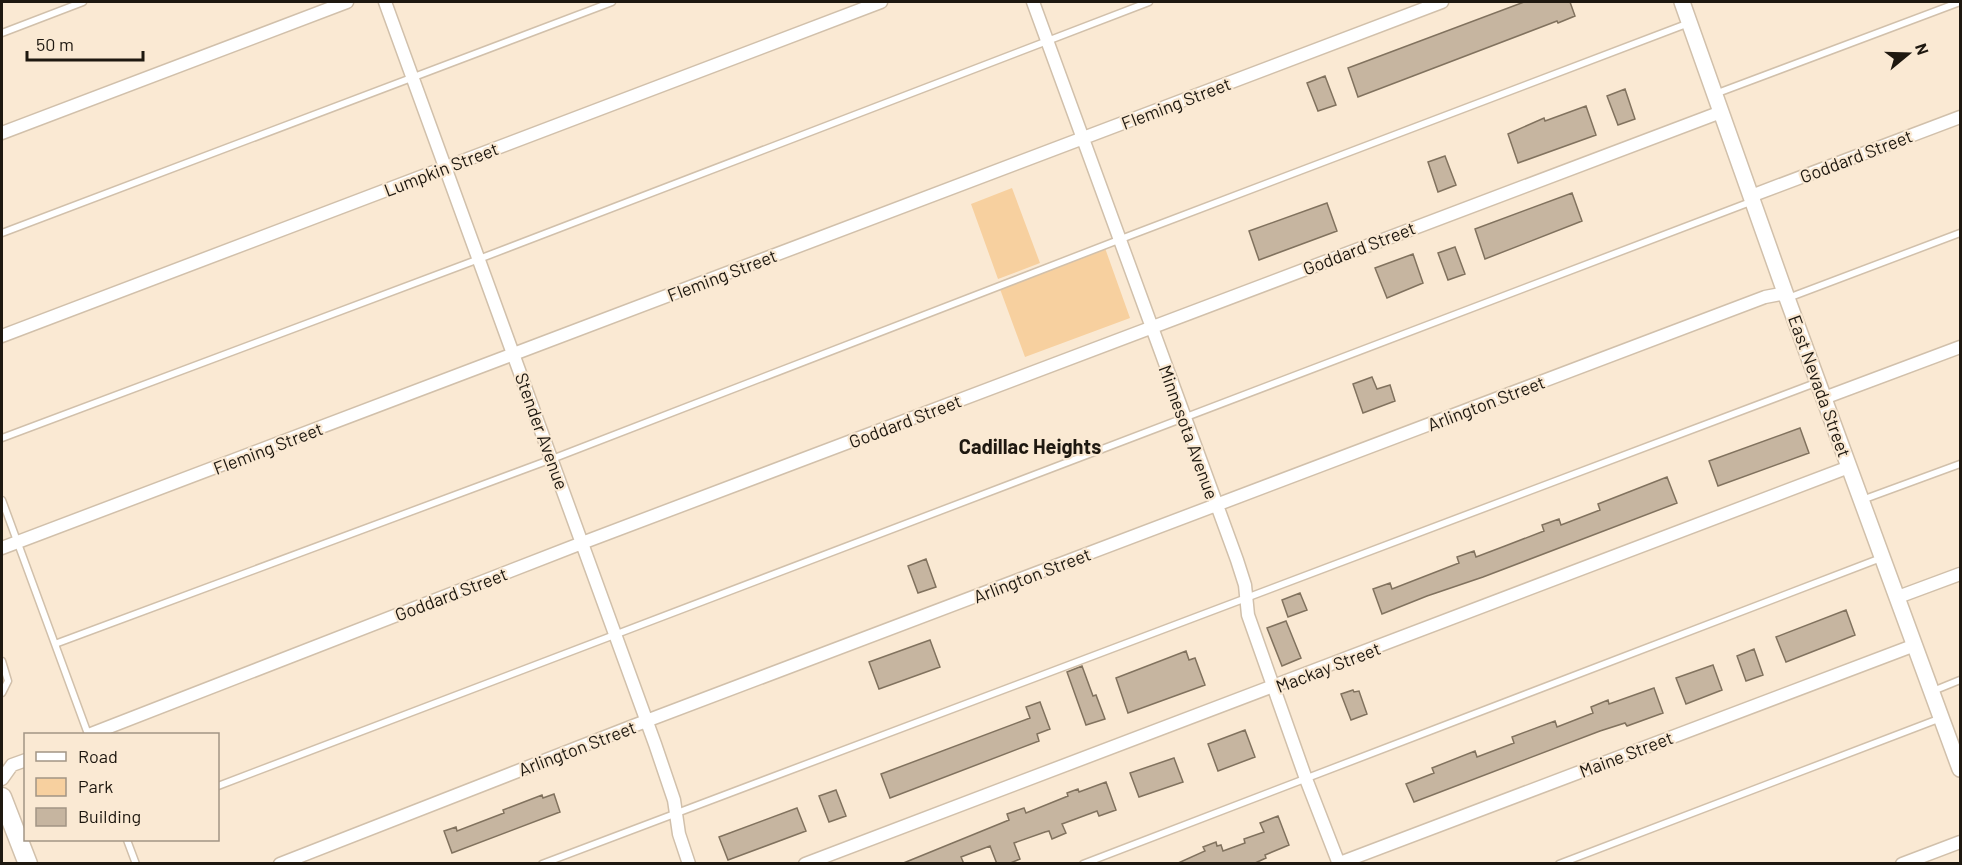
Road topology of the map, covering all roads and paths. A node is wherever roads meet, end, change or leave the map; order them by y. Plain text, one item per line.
1 (82, 2) edge
2 (347, 2) edge
3 (385, 2) edge
4 (612, 2) edge
5 (881, 2) edge
6 (1033, 2) edge
7 (1149, 2) edge
8 (1442, 2) edge
9 (1682, 2) edge
10 (1960, 2) edge
11 (1689, 23) junction
12 (2, 33) edge
13 (1047, 40) junction
14 (413, 77) junction
15 (1714, 94) junction
16 (1721, 112) junction
17 (1960, 117) edge
18 (2, 133) edge
19 (1082, 138) junction
20 (446, 167) junction
21 (1752, 198) junction
22 (2, 233) edge
23 (1960, 233) edge
24 (1119, 240) junction
25 (479, 259) junction
26 (1787, 296) junction
27 (1151, 327) junction
28 (2, 336) edge
29 (1960, 347) edge
30 (514, 354) junction
31 (1818, 382) junction
32 (1824, 398) junction
33 (1184, 419) junction
34 (2, 438) edge
35 (552, 459) junction
36 (1960, 464) edge
37 (1849, 467) junction
38 (2, 500) edge
39 (1862, 500) junction
40 (1216, 506) junction
41 (17, 543) junction
42 (582, 543) junction
43 (2, 549) edge
44 (1883, 557) junction
45 (1960, 574) edge
46 (1245, 597) junction
47 (1898, 597) junction
48 (614, 633) junction
49 (55, 644) junction
50 (1915, 645) junction
51 (2, 661) edge
52 (1960, 680) edge
53 (1273, 687) junction
54 (1932, 691) junction
55 (2, 693) edge
56 (1942, 718) junction
57 (646, 721) junction
58 (89, 733) edge
59 (95, 733) edge
60 (24, 761) edge
61 (1960, 770) edge
62 (2, 779) edge
63 (1306, 779) junction
64 (219, 786) edge
65 (2, 797) edge
66 (677, 812) junction
67 (127, 841) edge
68 (1960, 842) edge
69 (1338, 863) edge
70 (28, 864) edge
71 (136, 864) edge
72 (280, 864) edge
73 (542, 864) edge
74 (689, 864) edge
75 (805, 864) edge
76 (1083, 864) edge
77 (1559, 864) edge
78 (1902, 864) edge

1 - 12 lane
2 - 18 street
3 - 14 street, Stender Avenue
4 - 14 lane
5 - 20 street, Lumpkin Street
6 - 13 street, Minnesota Avenue
7 - 13 lane
8 - 19 street, Fleming Street
9 - 11 street, East Nevada Street
10 - 15 lane
11 - 15 street, East Nevada Street
11 - 24 lane
13 - 19 street, Minnesota Avenue
13 - 25 lane
14 - 20 street, Stender Avenue
14 - 22 lane
15 - 16 street, East Nevada Street
16 - 21 street, East Nevada Street
16 - 27 street, Goddard Street
17 - 21 street, Goddard Street
19 - 24 street, Minnesota Avenue
19 - 30 street, Fleming Street
20 - 25 street, Stender Avenue
20 - 28 street, Lumpkin Street
21 - 26 street, East Nevada Street
21 - 33 lane
23 - 26 lane
24 - 27 street, Minnesota Avenue
24 - 35 lane
25 - 30 street, Stender Avenue
25 - 34 lane
26 - 31 street, East Nevada Street
26 - 40 street, Arlington Street
27 - 33 street, Minnesota Avenue
27 - 42 street, Goddard Street
29 - 32 street
30 - 35 street, Stender Avenue
30 - 41 street, Fleming Street
31 - 32 street, East Nevada Street
31 - 46 lane
32 - 37 street, East Nevada Street
33 - 40 street, Minnesota Avenue
33 - 48 lane
35 - 42 street, Stender Avenue
35 - 49 lane
36 - 39 lane
37 - 39 street, East Nevada Street
37 - 53 street, Mackay Street
38 - 41 lane
39 - 44 street, East Nevada Street
40 - 46 street, Minnesota Avenue
40 - 57 street, Arlington Street
41 - 43 street, Fleming Street
41 - 49 lane
42 - 48 street, Stender Avenue
42 - 59 street, Goddard Street
44 - 47 street, East Nevada Street
44 - 63 lane
45 - 47 street
46 - 53 street, Minnesota Avenue
46 - 66 lane
47 - 50 street, East Nevada Street
48 - 57 street, Stender Avenue
48 - 64 lane
49 - 58 lane
50 - 54 street, East Nevada Street
50 - 69 street, Maine Street
51 - 55 lane
52 - 54 lane
53 - 63 street, Minnesota Avenue
53 - 75 street, Mackay Street
54 - 56 street, East Nevada Street
56 - 61 street, East Nevada Street
56 - 77 lane
57 - 66 street, Stender Avenue
57 - 72 street, Arlington Street
60 - 62 street
63 - 69 street, Minnesota Avenue
63 - 76 lane
65 - 70 main road
66 - 73 lane
66 - 74 street, Stender Avenue
67 - 71 lane
68 - 78 street

